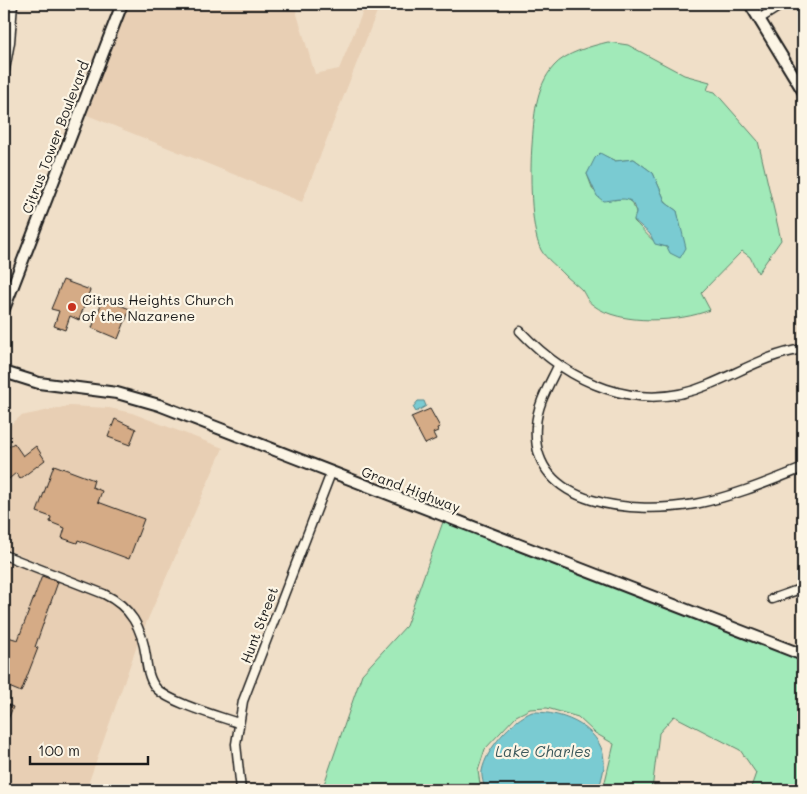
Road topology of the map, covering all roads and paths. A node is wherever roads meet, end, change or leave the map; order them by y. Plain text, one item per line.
1 (13, 4) edge
2 (122, 4) edge
3 (750, 4) edge
4 (783, 4) edge
5 (759, 19) junction
6 (8, 28) edge
7 (4, 75) edge
8 (803, 91) edge
9 (4, 309) edge
10 (520, 331) dead end
11 (803, 349) edge
12 (558, 366) junction
13 (4, 372) edge
14 (803, 468) edge
15 (331, 473) junction
16 (4, 555) edge
17 (803, 588) edge
18 (772, 599) dead end
19 (803, 655) edge
20 (238, 723) junction
21 (241, 790) edge

1 - 6 street
2 - 9 street, Citrus Tower Boulevard
3 - 5 street
4 - 5 street
5 - 8 street
6 - 7 street
10 - 12 street
11 - 12 street
12 - 14 street
13 - 15 street, Grand Highway
15 - 19 street, Grand Highway
15 - 20 street, Hunt Street
16 - 20 street
17 - 18 street
20 - 21 street, Hunt Street

